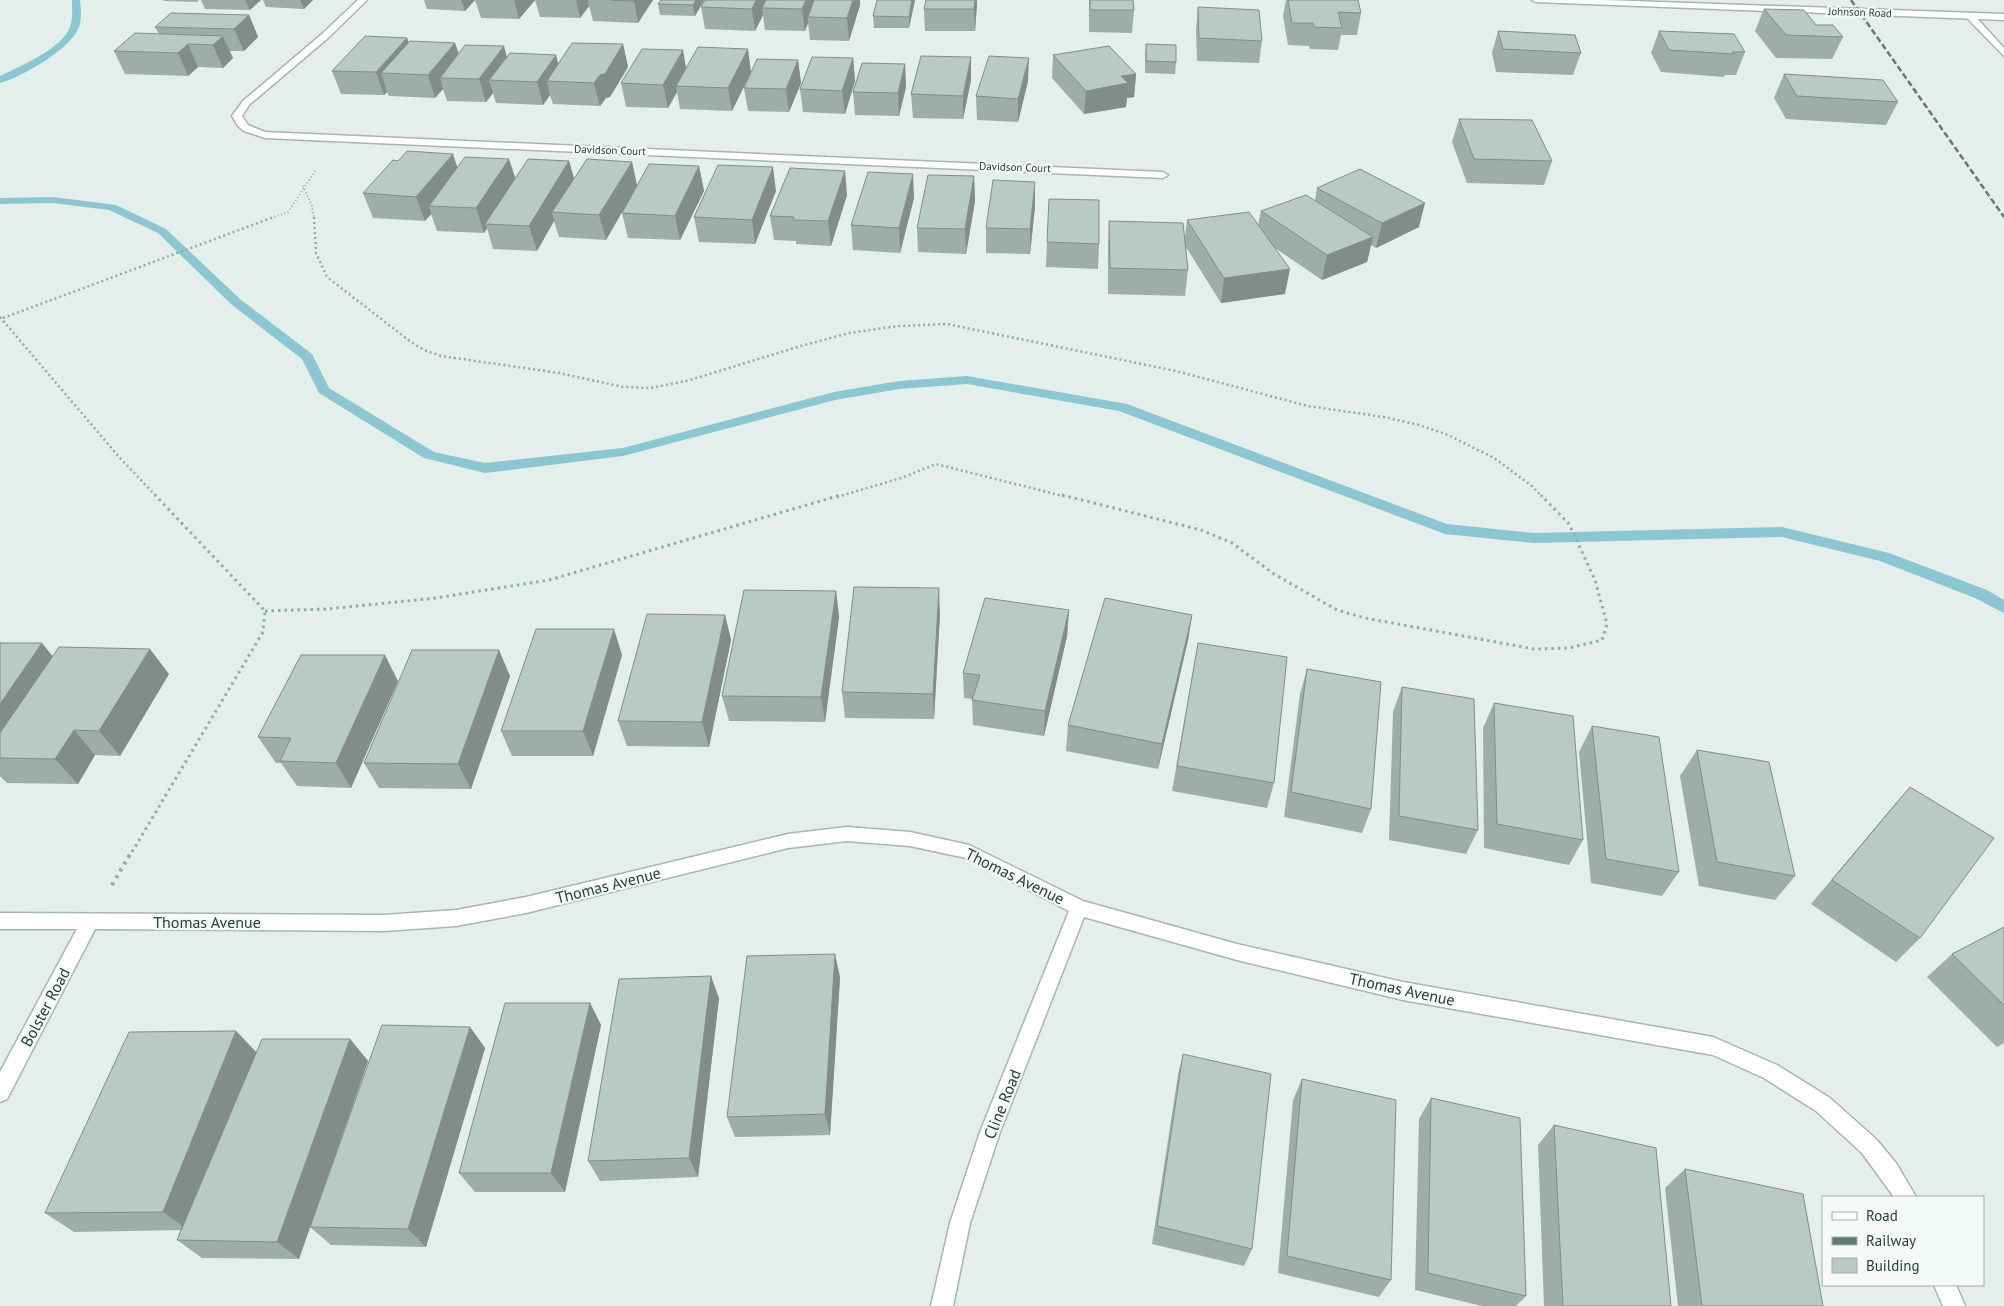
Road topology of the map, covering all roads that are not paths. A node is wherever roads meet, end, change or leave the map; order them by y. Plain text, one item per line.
1 (363, 0) edge
2 (1536, 0) edge
3 (1970, 16) junction
4 (2004, 17) edge
5 (2004, 53) edge
6 (1163, 175) dead end
7 (1079, 908) junction
8 (0, 921) edge
9 (90, 922) junction
10 (0, 1092) edge
11 (1905, 1196) edge
12 (1945, 1286) edge
13 (942, 1306) edge
14 (1954, 1306) edge

1 - 6 street, Davidson Court
2 - 3 street, Johnson Road
3 - 4 street, Johnson Road
3 - 5 street
7 - 9 street, Thomas Avenue
7 - 11 street, Thomas Avenue
7 - 13 street, Cline Road
8 - 9 street, Thomas Avenue
9 - 10 street, Bolster Road
12 - 14 street

